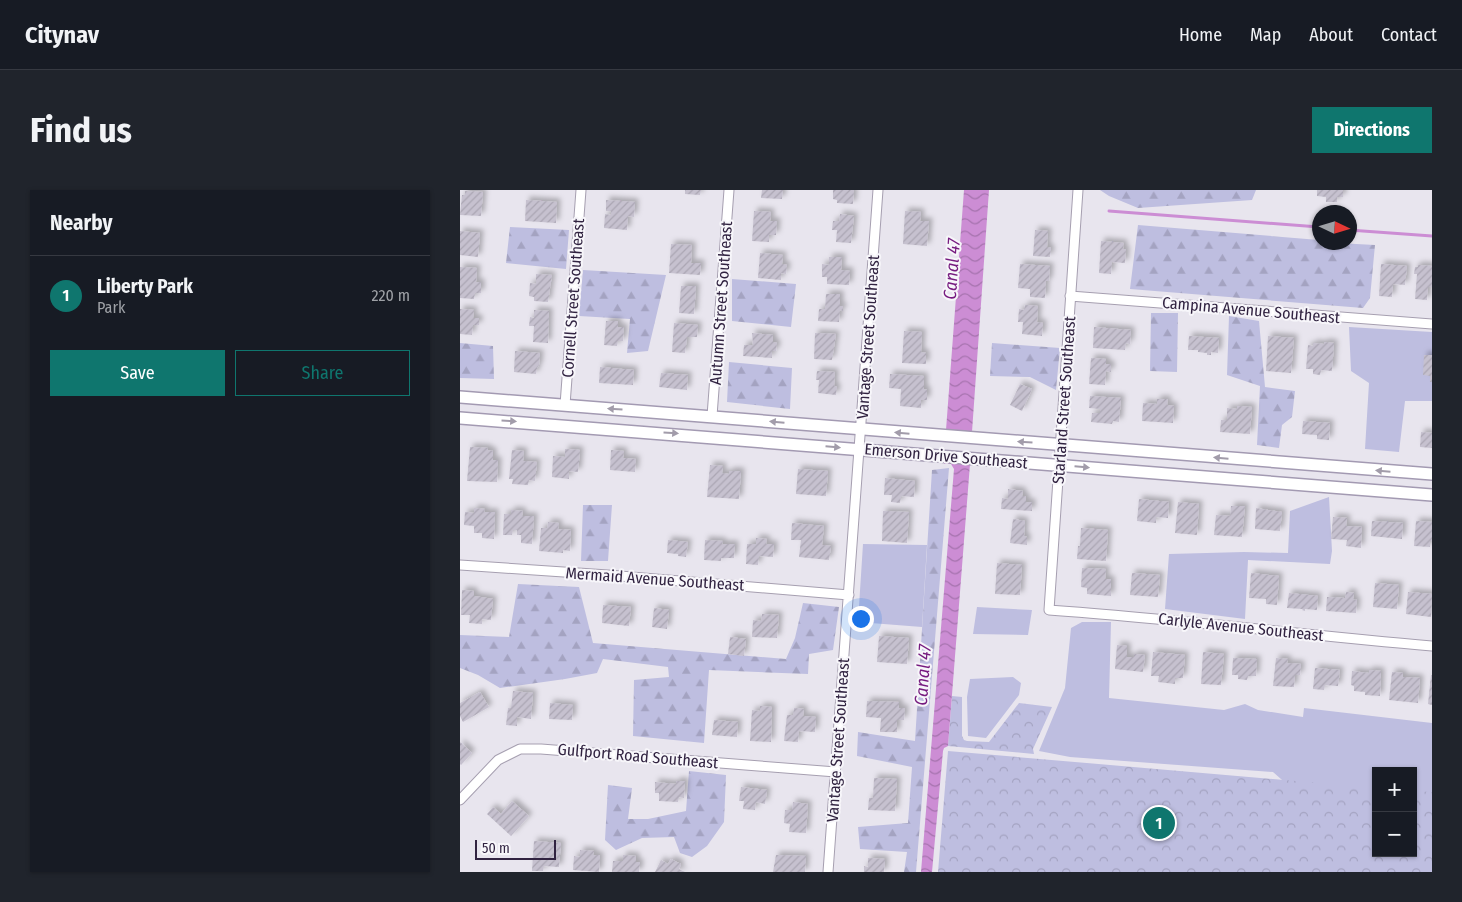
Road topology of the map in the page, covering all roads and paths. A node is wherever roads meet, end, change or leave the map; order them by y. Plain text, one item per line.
1 (581, 190) edge
2 (729, 190) edge
3 (878, 190) edge
4 (1078, 190) edge
5 (1070, 296) junction
6 (1432, 324) edge
7 (460, 397) edge
8 (565, 405) junction
9 (712, 416) junction
10 (460, 418) edge
11 (861, 429) junction
12 (1061, 445) junction
13 (859, 450) junction
14 (1060, 465) junction
15 (1432, 474) edge
16 (1432, 495) edge
17 (460, 565) edge
18 (849, 595) junction
19 (1049, 610) joint
20 (1432, 646) edge
21 (836, 772) junction
22 (460, 800) edge
23 (828, 872) edge

1 - 8 street, Cornell Street Southeast
2 - 9 street, Autumn Street Southeast
3 - 11 street, Vantage Street Southeast
4 - 5 street, Starland Street Southeast
5 - 6 street, Campina Avenue Southeast
5 - 12 street, Starland Street Southeast
7 - 8 street, Emerson Drive Southeast
9 -> 8 street, Emerson Drive Southeast
11 -> 9 street, Emerson Drive Southeast
10 -> 13 street, Emerson Drive Southeast
12 -> 11 street, Emerson Drive Southeast
11 - 13 street, Vantage Street Southeast
12 - 14 street, Starland Street Southeast
15 -> 12 street, Emerson Drive Southeast
13 - 14 street, Emerson Drive Southeast
13 - 18 street, Vantage Street Southeast
14 -> 16 street, Emerson Drive Southeast
14 - 19 street, Starland Street Southeast
17 - 18 street, Mermaid Avenue Southeast
18 - 21 street, Vantage Street Southeast
19 - 20 street, Carlyle Avenue Southeast
21 - 22 street, Gulfport Road Southeast
21 - 23 street, Vantage Street Southeast

